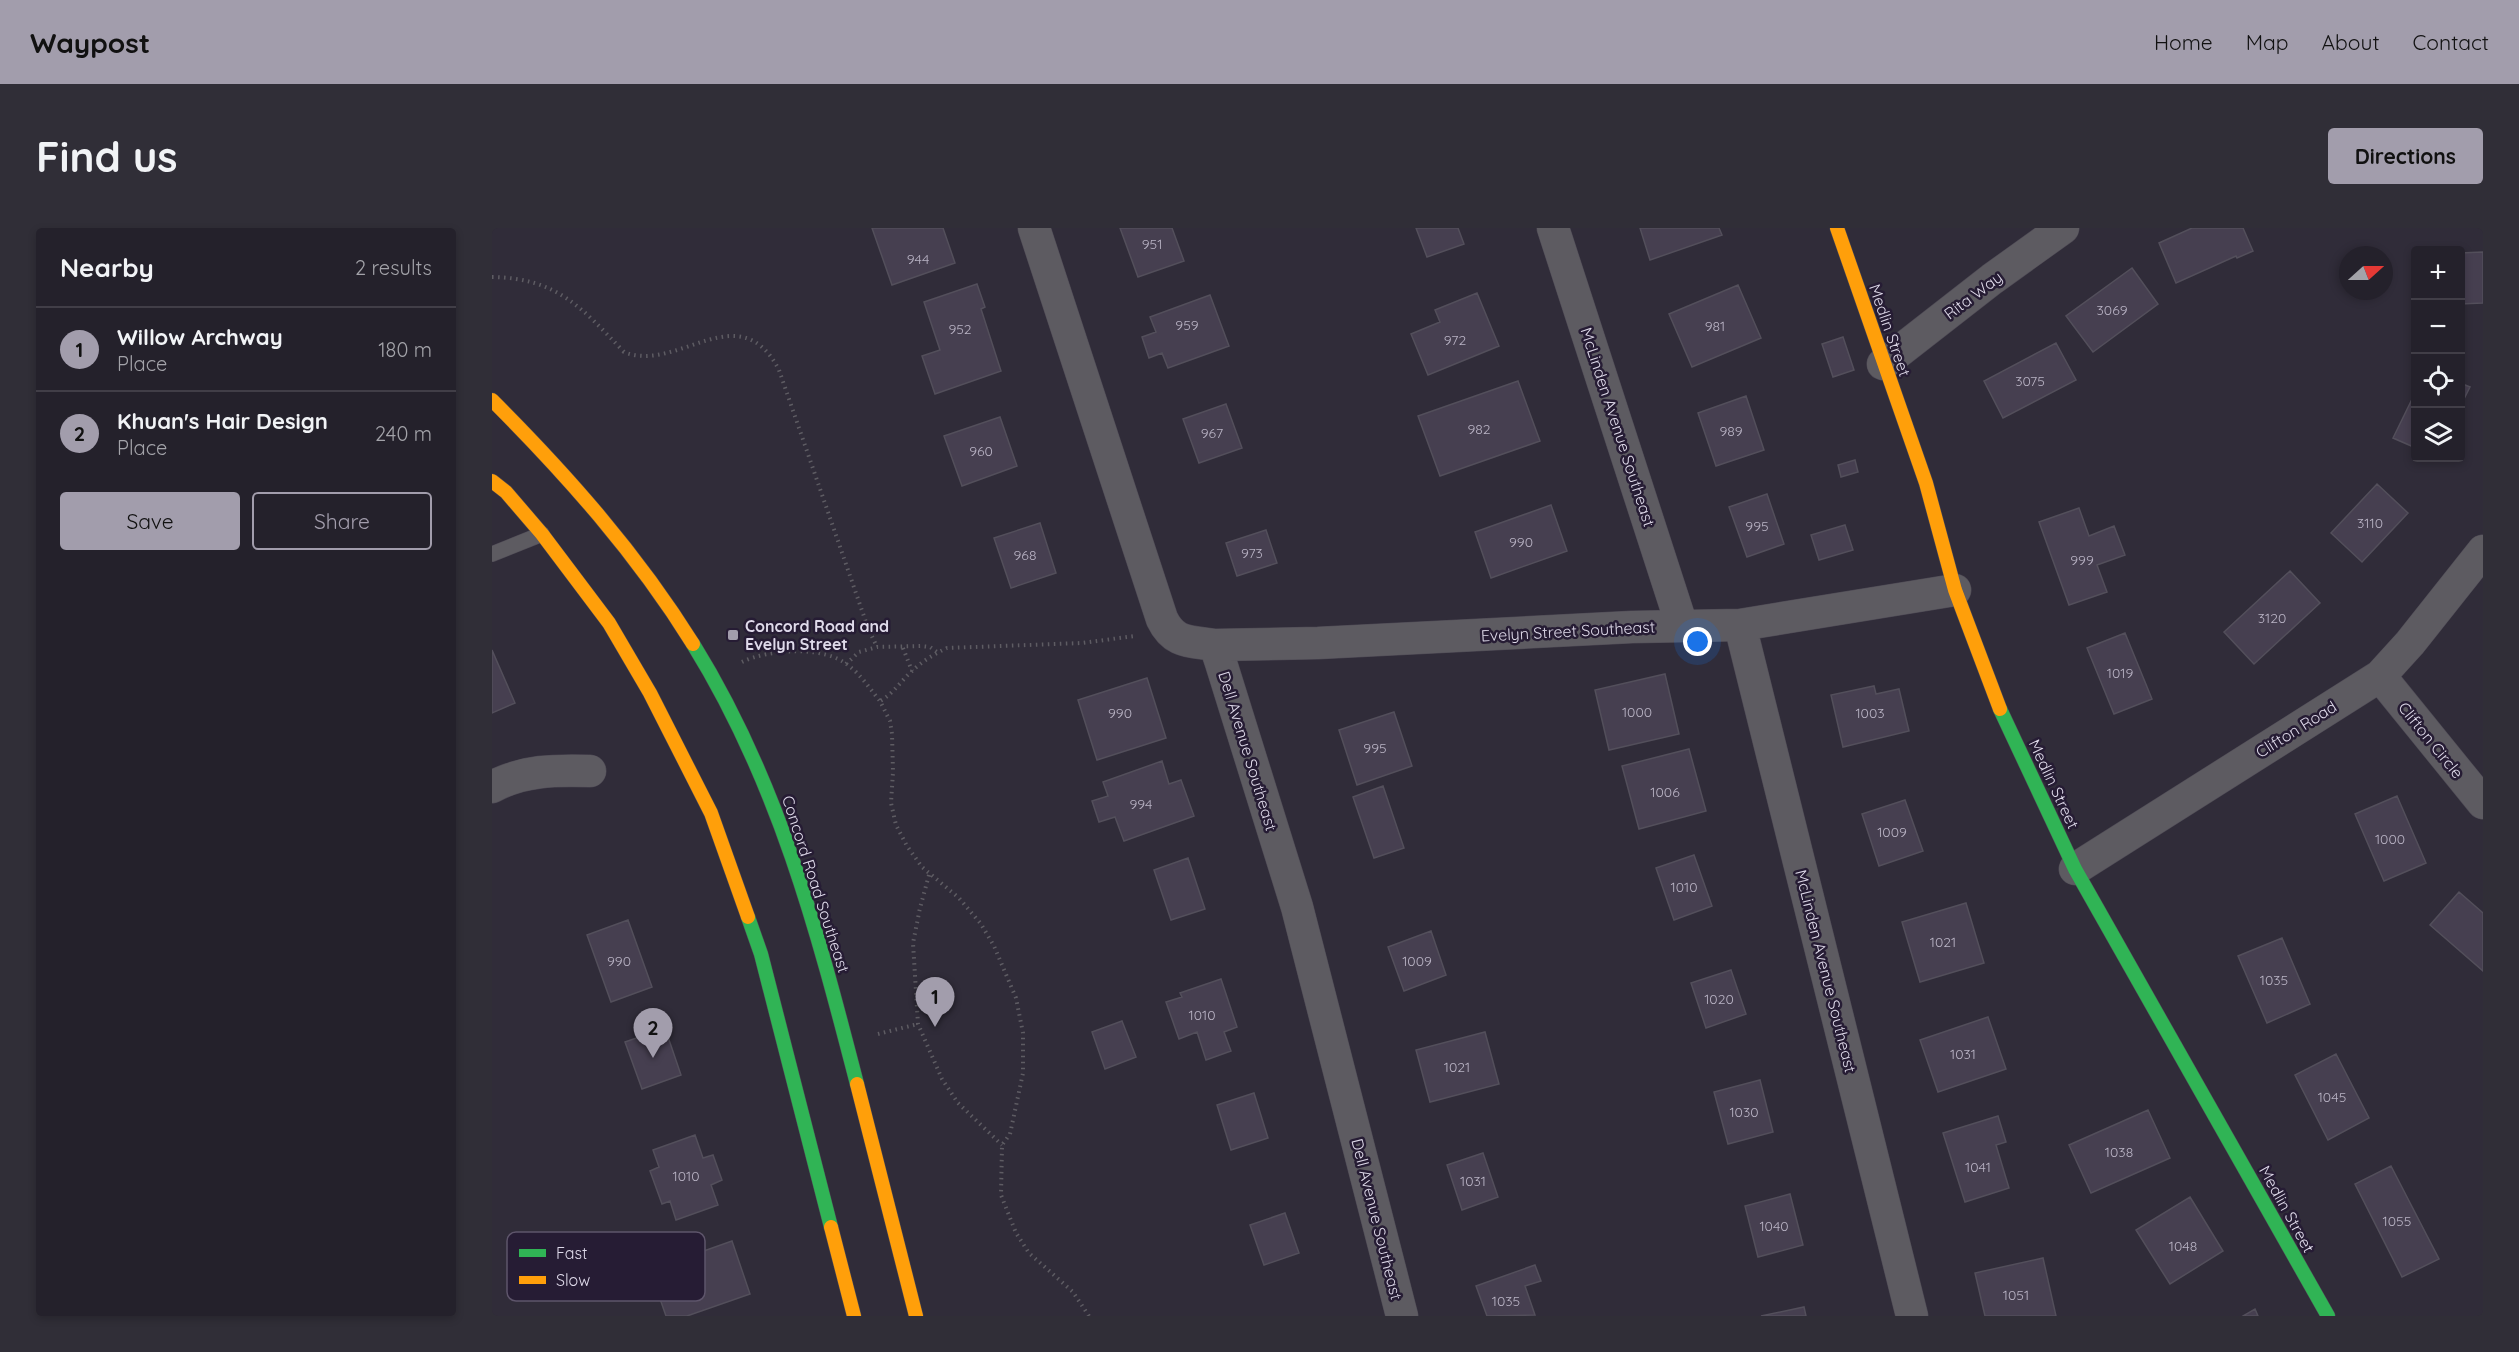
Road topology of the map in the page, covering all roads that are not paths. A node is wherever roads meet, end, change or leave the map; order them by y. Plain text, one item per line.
1 (1034, 228) edge
2 (1554, 228) edge
3 (1838, 228) edge
4 (2063, 228) edge
5 (1883, 364) junction
6 (492, 400) edge
7 (492, 481) edge
8 (542, 534) junction
9 (2483, 551) edge
10 (492, 554) edge
11 (1955, 590) junction
12 (1682, 626) junction
13 (1740, 626) junction
14 (1215, 645) junction
15 (2380, 676) junction
16 (590, 771) dead end
17 (492, 787) edge
18 (2483, 803) edge
19 (2075, 869) junction
20 (854, 1316) edge
21 (916, 1316) edge
22 (1402, 1316) edge
23 (1912, 1316) edge
24 (2328, 1316) edge

1 - 14 street
2 - 12 street, McLinden Avenue Southeast
3 - 5 main road, Medlin Street
4 - 5 street, Rita Way
5 - 11 main road, Medlin Street
6 - 21 main road, Concord Road Southeast
7 - 8 main road
8 - 10 lane
8 - 20 main road
9 - 15 street, Clifton Road
11 - 13 street, Evelyn Street Southeast
11 - 19 main road, Medlin Street
12 - 13 street, Evelyn Street Southeast
12 - 14 street, Evelyn Street Southeast
13 - 23 street, McLinden Avenue Southeast
14 - 22 street, Dell Avenue Southeast
15 - 18 street, Clifton Circle
15 - 19 street, Clifton Road
16 - 17 street
19 - 24 main road, Medlin Street

